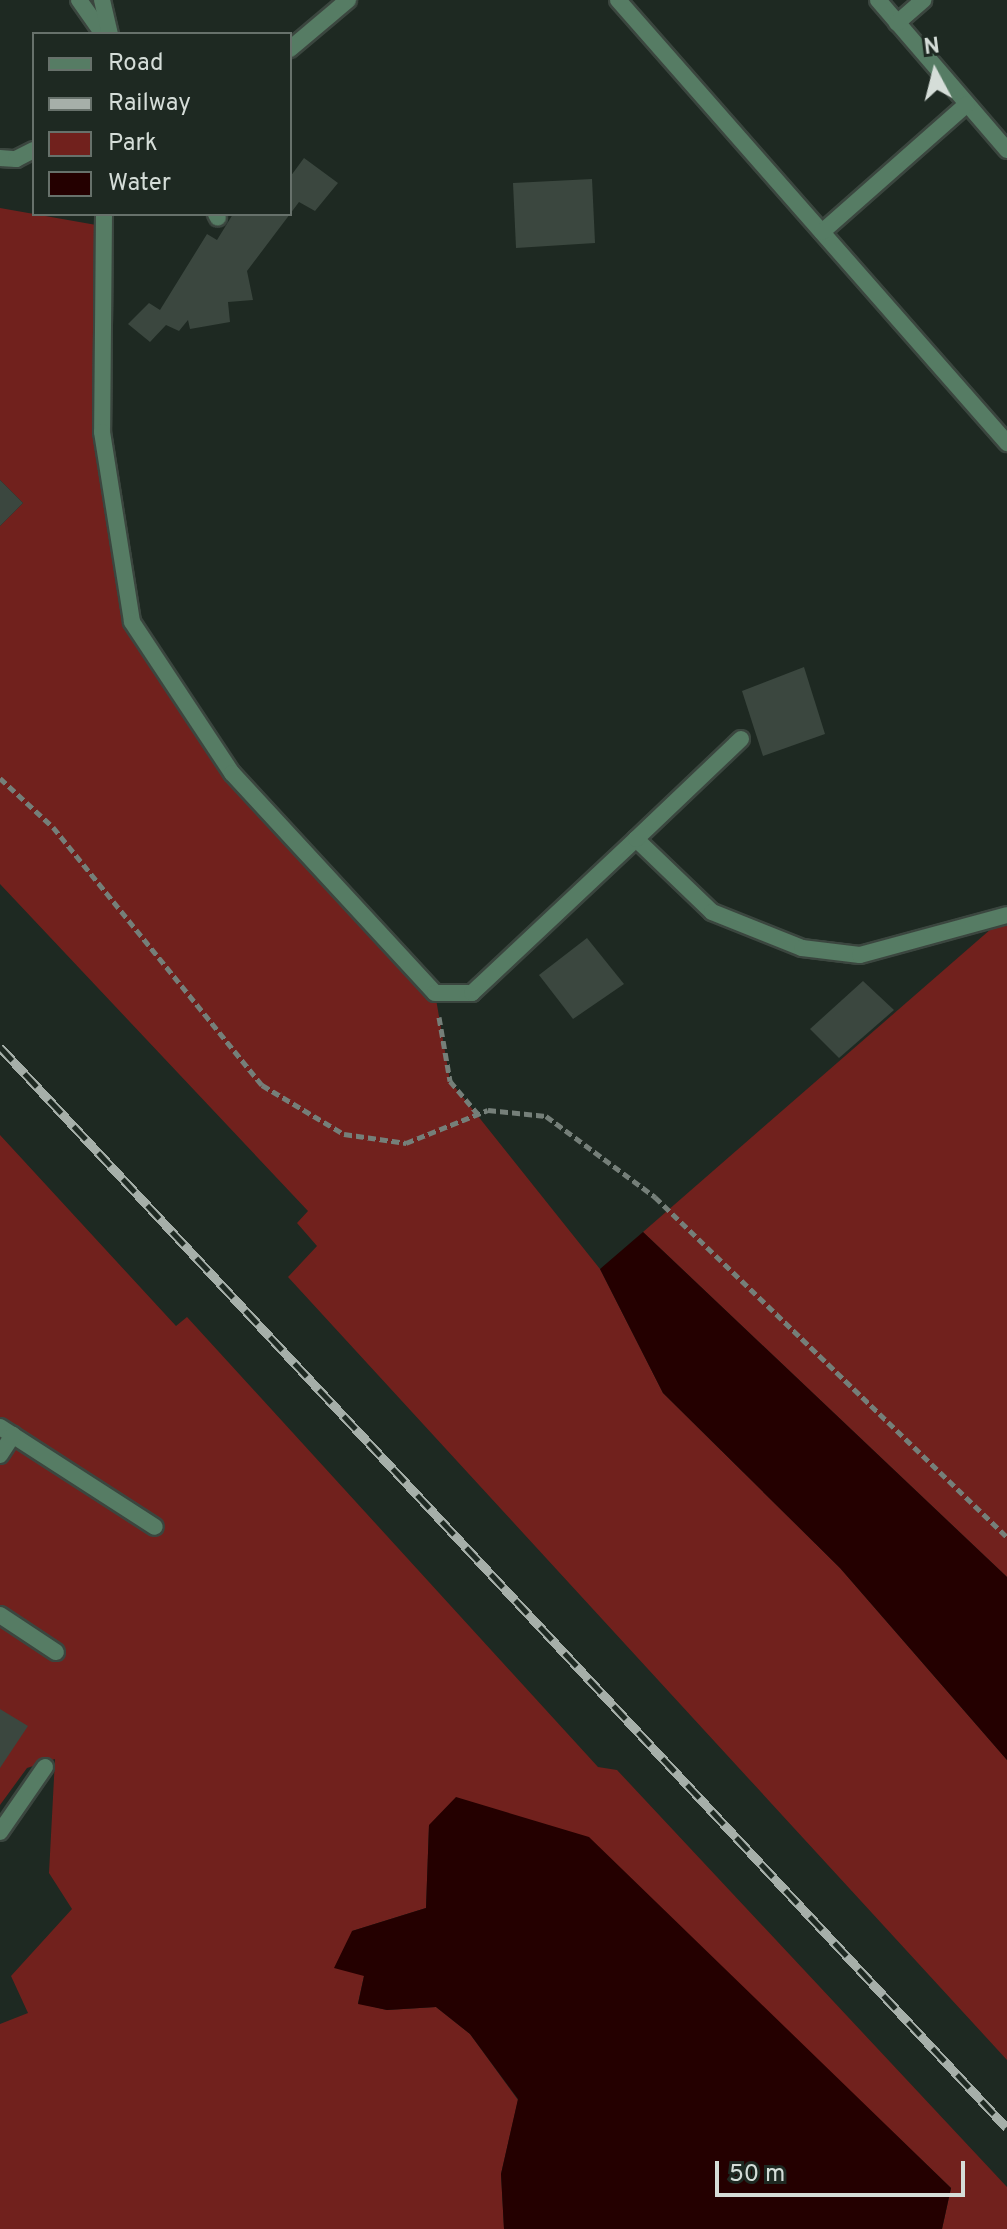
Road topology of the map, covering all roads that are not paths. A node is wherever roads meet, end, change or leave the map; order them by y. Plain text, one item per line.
1 (79, 0) edge
2 (102, 0) edge
3 (348, 0) edge
4 (618, 0) edge
5 (878, 0) edge
6 (923, 0) edge
7 (897, 23) junction
8 (102, 32) edge
9 (110, 32) edge
10 (292, 47) edge
11 (967, 104) junction
12 (1007, 150) edge
13 (32, 151) edge
14 (0, 158) edge
15 (104, 216) edge
16 (822, 232) junction
17 (1007, 443) edge
18 (741, 739) dead end
19 (636, 839) junction
20 (1007, 915) edge
21 (7, 1431) edge
22 (0, 1455) edge
23 (155, 1527) dead end
24 (0, 1615) edge
25 (56, 1652) dead end
26 (45, 1767) dead end
27 (0, 1832) edge

1 - 8 street
2 - 9 street
3 - 10 street
4 - 16 street
5 - 7 street
6 - 7 street
7 - 11 street
11 - 12 street
11 - 16 street
13 - 14 street
15 - 19 street
16 - 17 street
18 - 19 street
19 - 20 street
21 - 22 street
21 - 23 street
24 - 25 street
26 - 27 street

